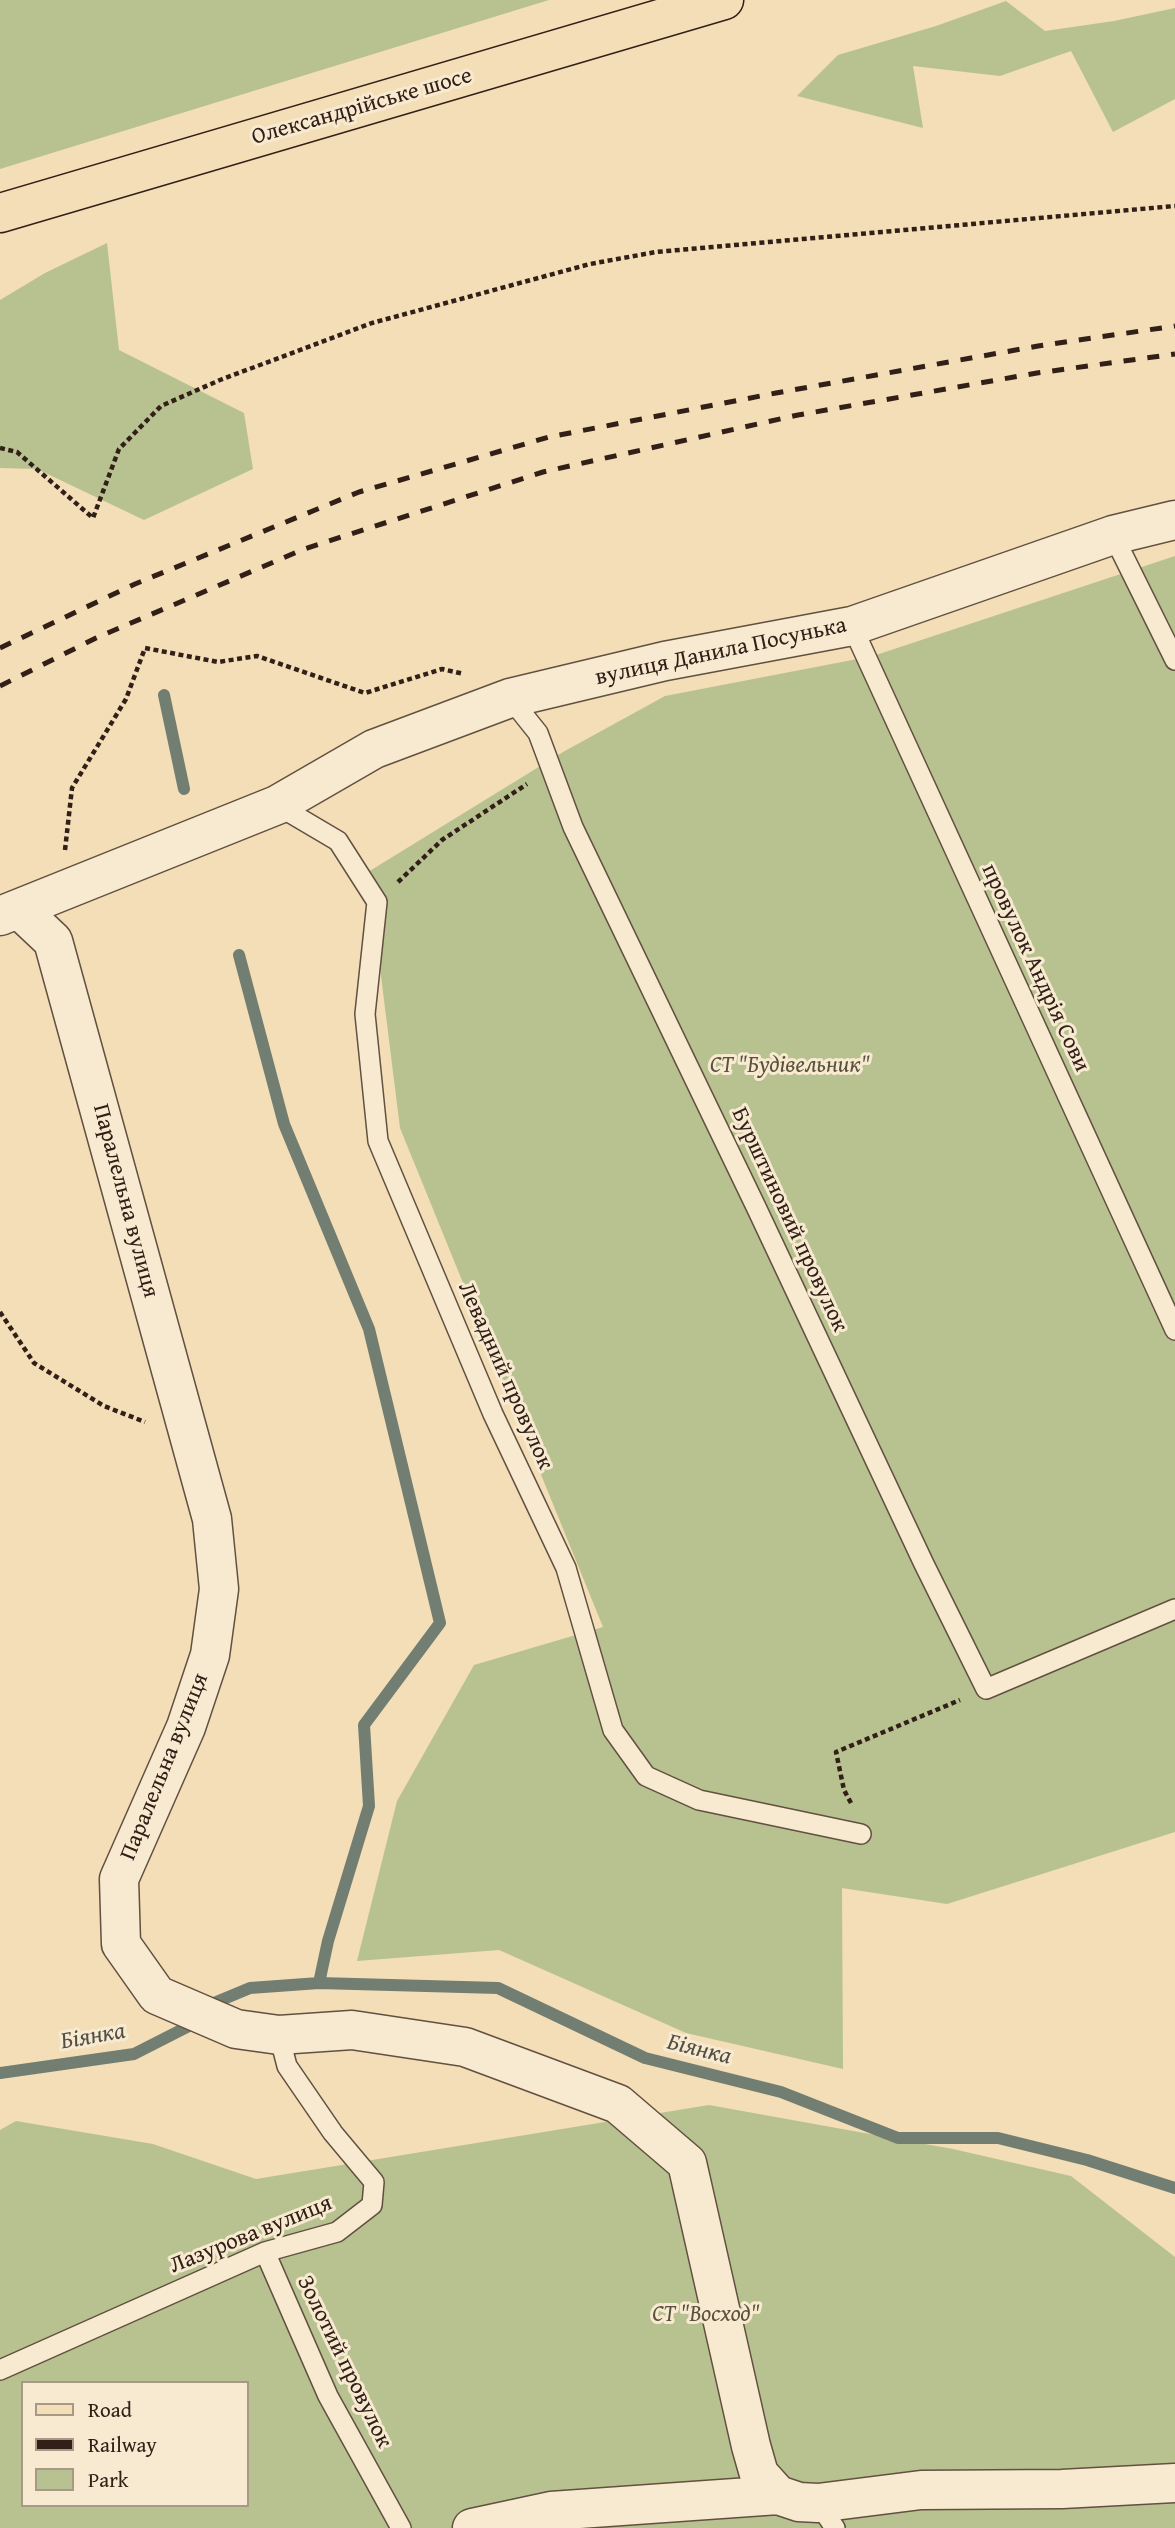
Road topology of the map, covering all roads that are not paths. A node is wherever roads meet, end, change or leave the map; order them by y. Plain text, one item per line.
1 (724, 0) edge
2 (0, 213) edge
3 (1175, 520) edge
4 (1113, 535) junction
5 (852, 626) junction
6 (1175, 660) edge
7 (510, 698) junction
8 (277, 805) junction
9 (9, 913) edge
10 (1175, 1330) edge
11 (1175, 1609) edge
12 (861, 1834) road end
13 (279, 2035) junction
14 (265, 2252) junction
15 (0, 2370) edge
16 (1175, 2483) edge
17 (778, 2496) junction
18 (826, 2516) edge
19 (401, 2528) edge
20 (472, 2528) edge

1 - 2 main road, Олександрійське шосе
3 - 4 street, вулиця Данила Посунька
4 - 5 street, вулиця Данила Посунька
4 - 6 lane
5 - 7 street, вулиця Данила Посунька
5 - 10 lane, провулок Андрія Сови
7 - 8 street, вулиця Данила Посунька
7 - 11 lane, Бурштиновий провулок
8 - 9 street, вулиця Данила Посунька
8 - 12 lane, Левадний провулок
9 - 13 street, Паралельна вулиця
13 - 14 lane, Лазурова вулиця
13 - 17 street, Паралельна вулиця
14 - 15 lane, Лазурова вулиця
14 - 19 lane, Золотий провулок
16 - 18 street
17 - 18 street
17 - 20 street

